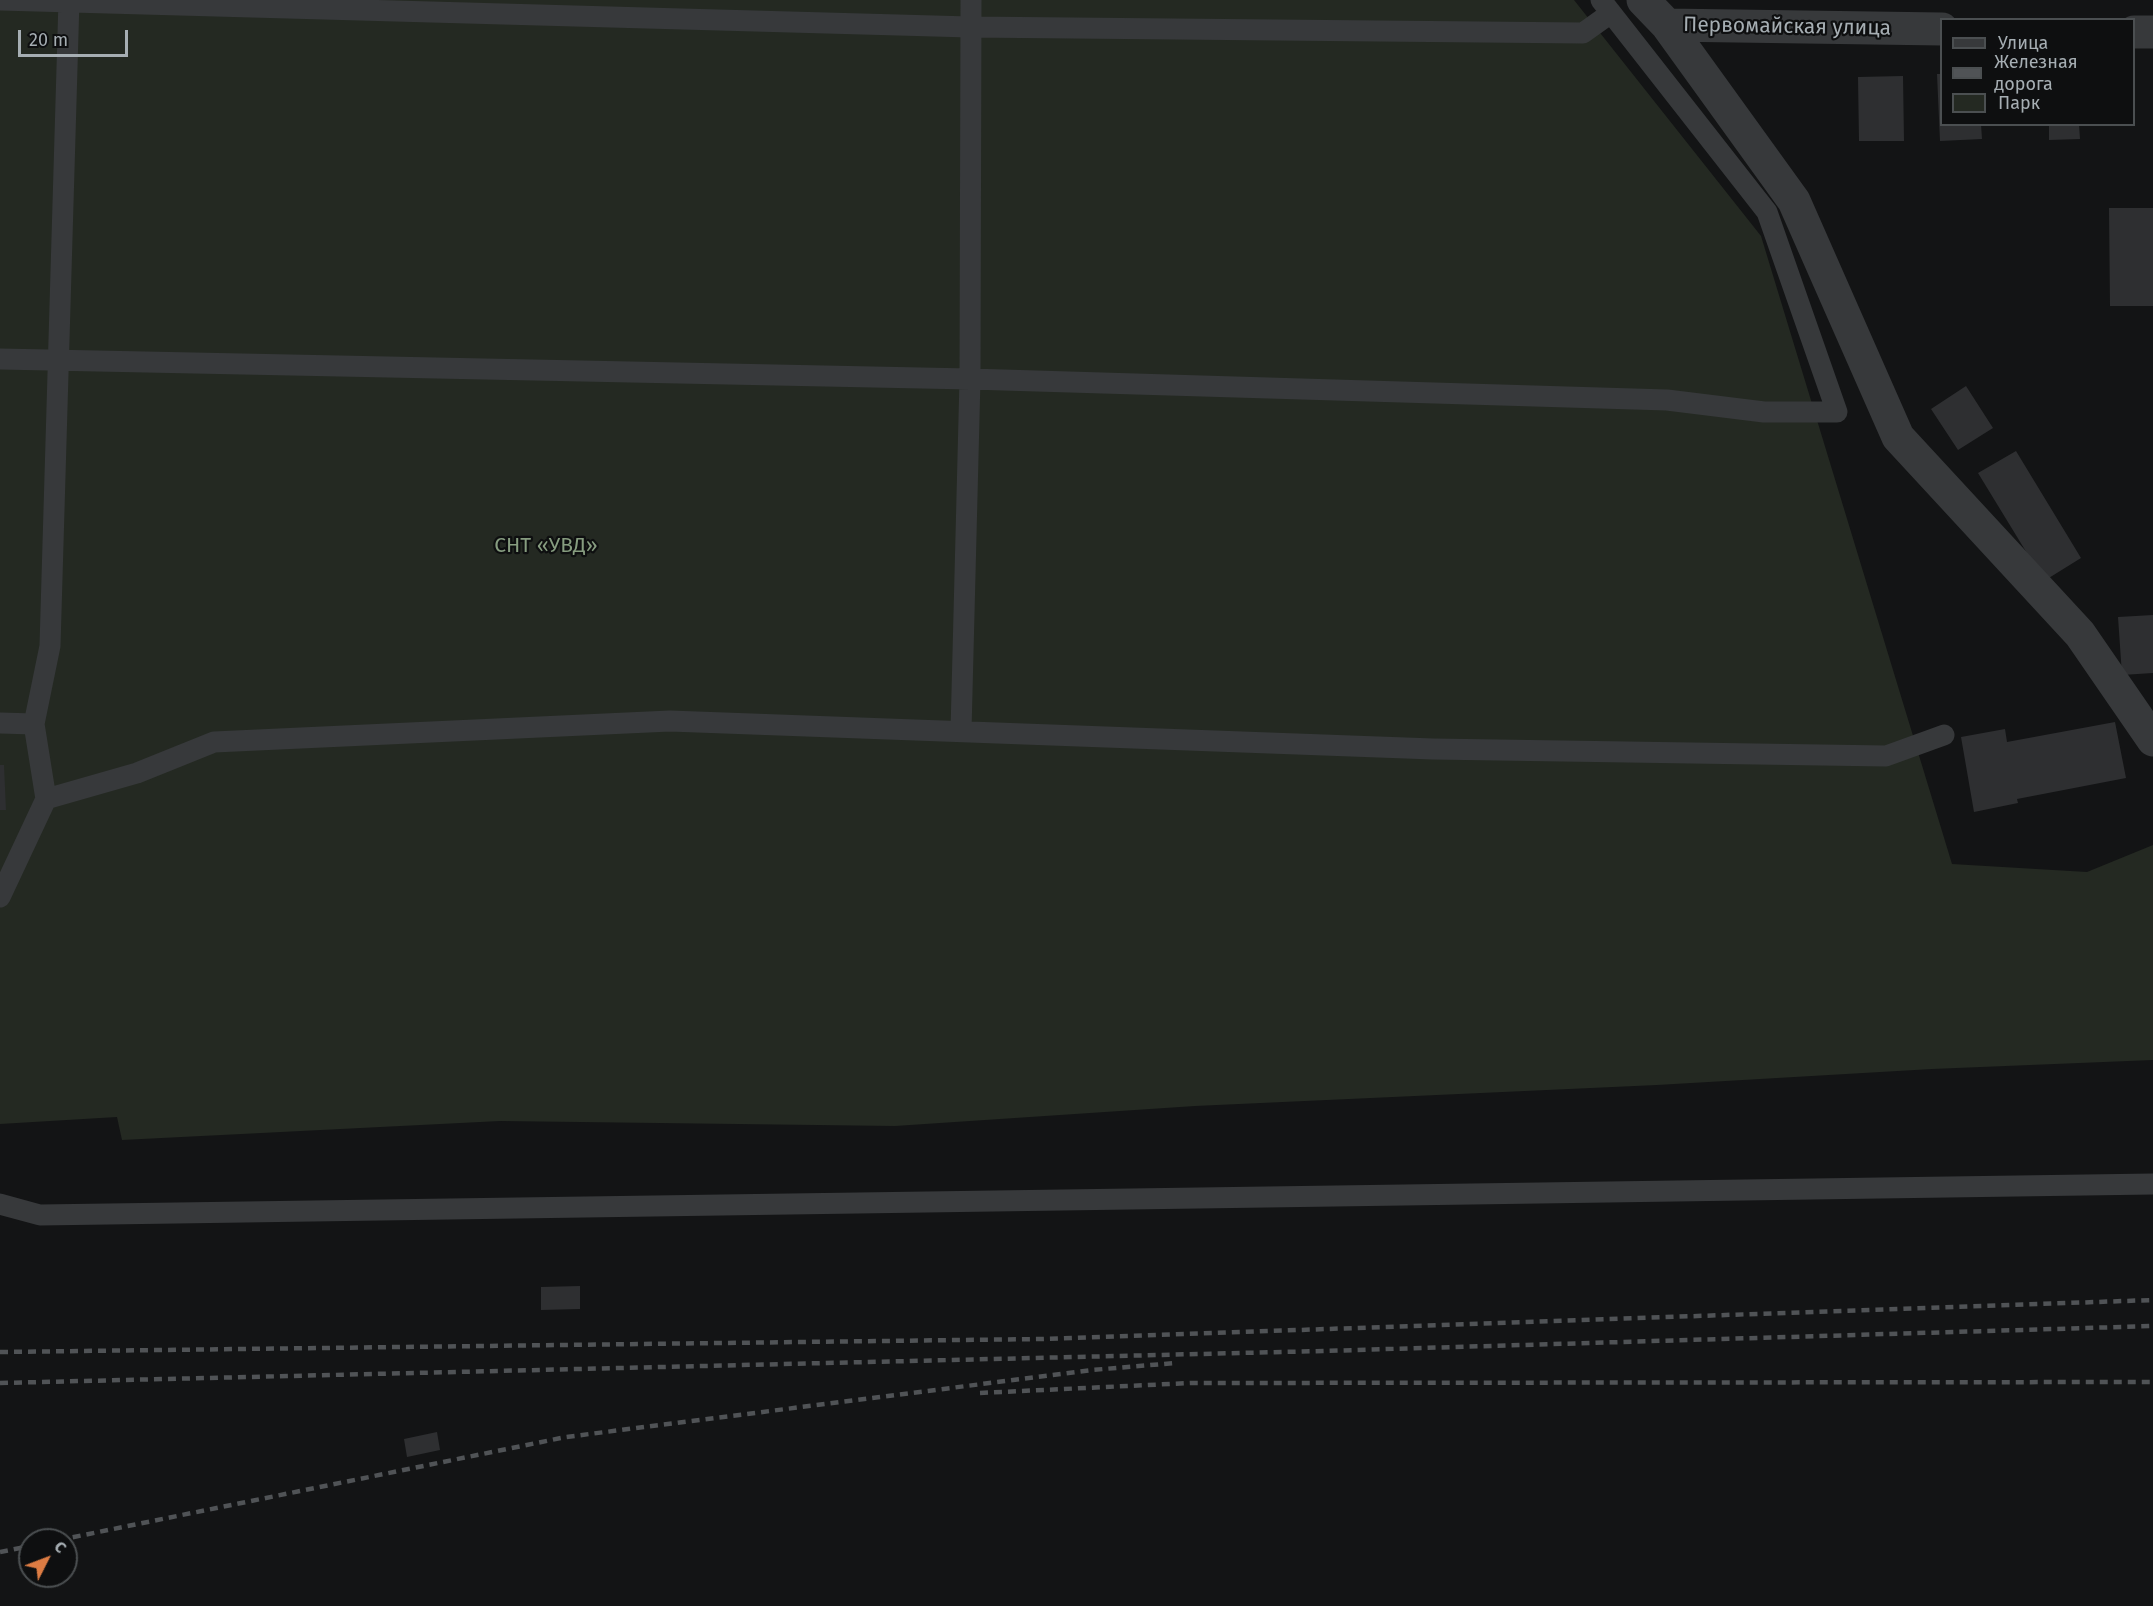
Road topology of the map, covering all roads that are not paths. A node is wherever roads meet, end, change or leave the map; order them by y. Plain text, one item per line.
1 (0, 0) edge
2 (971, 0) edge
3 (1643, 0) edge
4 (69, 1) edge
5 (1606, 6) edge
6 (1667, 25) junction
7 (970, 27) junction
8 (1940, 29) edge
9 (2135, 32) edge
10 (2153, 32) edge
11 (0, 359) edge
12 (58, 361) junction
13 (970, 379) junction
14 (0, 723) edge
15 (34, 724) junction
16 (961, 731) junction
17 (1944, 735) dead end
18 (2153, 740) edge
19 (46, 799) junction
20 (0, 897) edge
21 (2153, 1184) edge
22 (0, 1204) edge

1 - 4 lane
2 - 7 lane
3 - 6 street, Первомайская улица
4 - 7 lane
4 - 12 lane
5 - 7 lane
5 - 13 lane
6 - 8 street, Первомайская улица
6 - 18 street
7 - 13 lane
9 - 10 street
11 - 12 lane
12 - 13 lane
12 - 15 lane
13 - 16 lane
14 - 15 lane
15 - 19 lane
16 - 17 lane
16 - 19 lane
19 - 20 lane
21 - 22 lane

